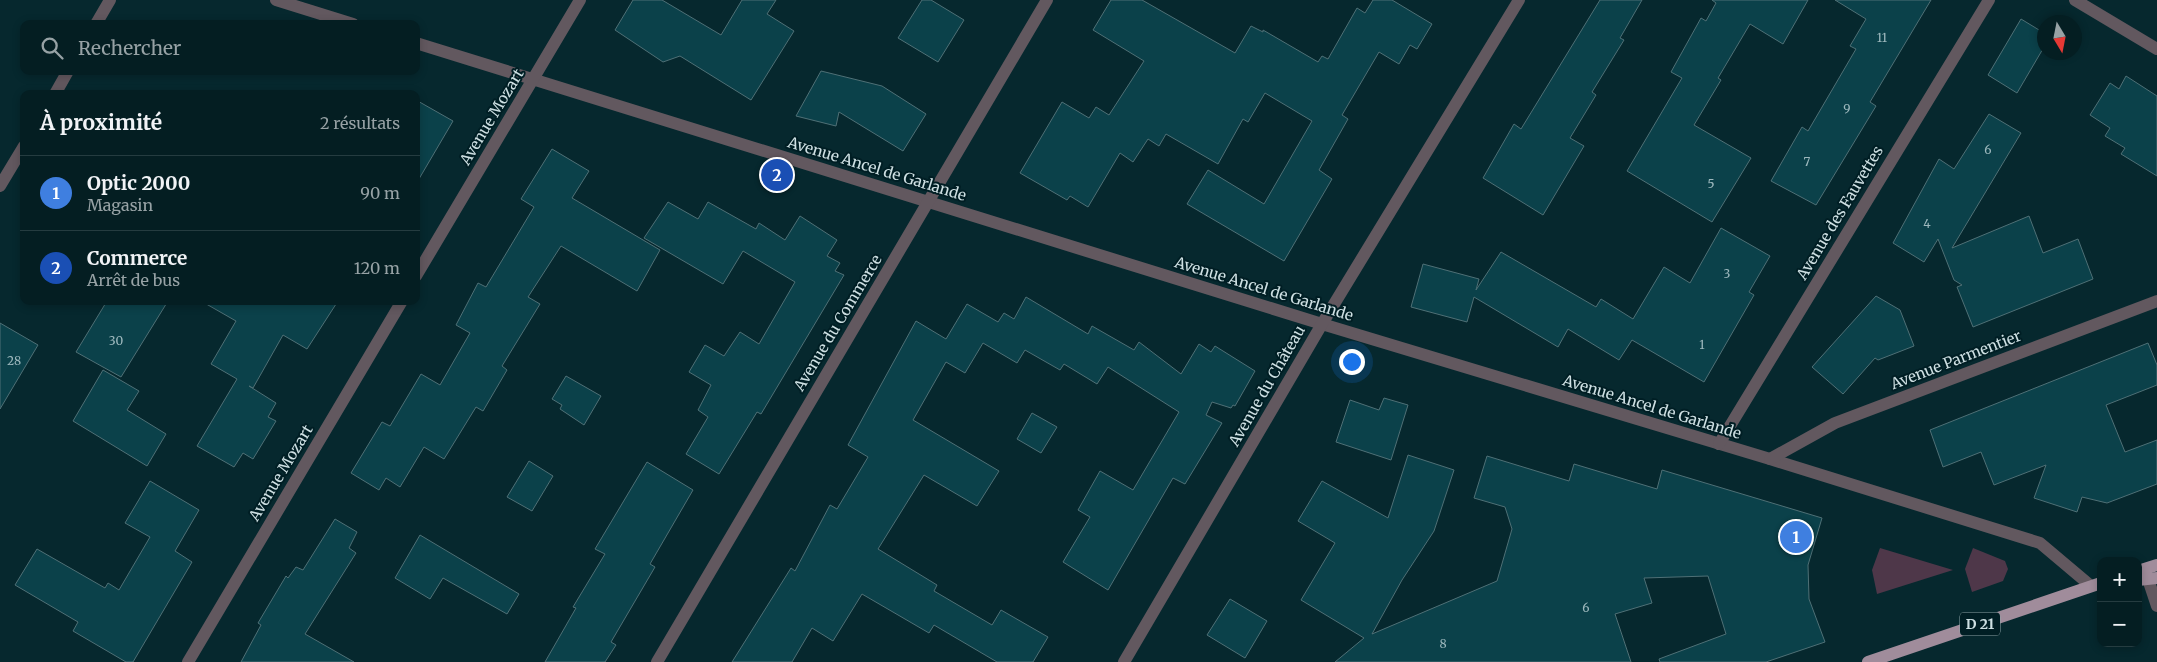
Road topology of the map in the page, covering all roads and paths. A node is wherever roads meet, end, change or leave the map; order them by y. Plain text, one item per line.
1 (110, 0) edge
2 (276, 0) edge
3 (580, 0) edge
4 (1047, 0) edge
5 (1519, 0) edge
6 (1988, 0) edge
7 (2075, 0) edge
8 (98, 20) edge
9 (340, 20) edge
10 (420, 44) edge
11 (2157, 49) edge
12 (66, 75) edge
13 (533, 79) junction
14 (57, 90) edge
15 (20, 153) edge
16 (0, 186) edge
17 (928, 202) junction
18 (420, 269) edge
19 (2157, 301) edge
20 (400, 305) edge
21 (1322, 324) junction
22 (1719, 444) junction
23 (1770, 459) junction
24 (2157, 565) edge
25 (2145, 577) edge
26 (2097, 583) edge
27 (2097, 584) edge
28 (2157, 606) edge
29 (188, 662) edge
30 (657, 662) edge
31 (1124, 662) edge
32 (1868, 662) edge

1 - 8 street
2 - 9 street
3 - 13 street, Avenue Mozart
4 - 17 street, Avenue du Commerce
5 - 21 street, Avenue du Château
6 - 22 street, Avenue des Fauvettes
7 - 11 street
10 - 13 street, Avenue Ancel de Garlande
12 - 14 street
13 - 17 street, Avenue Ancel de Garlande
13 - 18 street, Avenue Mozart
15 - 16 street
17 - 21 street, Avenue Ancel de Garlande
17 - 30 street, Avenue du Commerce
19 - 23 street, Avenue Parmentier
20 - 29 street, Avenue Mozart
21 - 22 street, Avenue Ancel de Garlande
21 - 31 street, Avenue du Château
22 - 23 street, Avenue Ancel de Garlande
23 - 26 street, Avenue Ancel de Garlande
24 - 25 main road
25 - 28 street
27 - 32 main road, D 21

